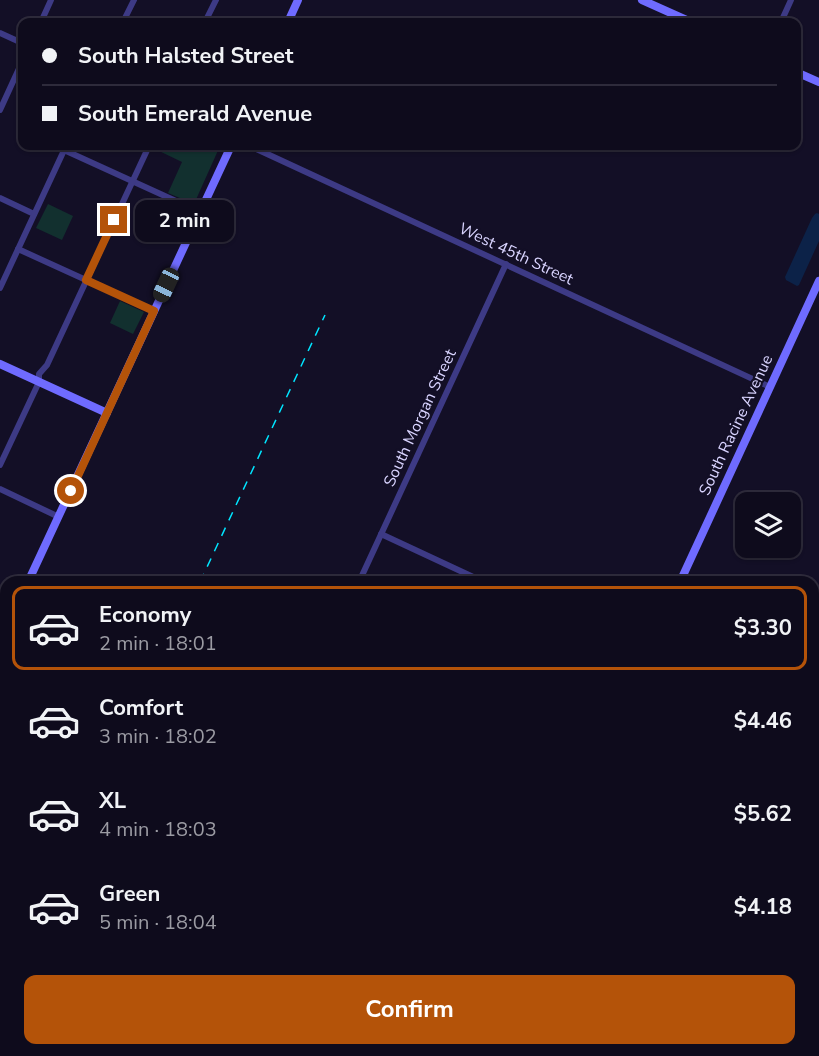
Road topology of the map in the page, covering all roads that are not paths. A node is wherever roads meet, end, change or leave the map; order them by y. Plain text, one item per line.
1 (51, 0) edge
2 (134, 0) edge
3 (216, 0) edge
4 (642, 0) edge
5 (791, 0) edge
6 (295, 1) edge
7 (43, 18) edge
8 (125, 18) edge
9 (207, 18) edge
10 (289, 18) edge
11 (682, 18) edge
12 (783, 18) edge
13 (0, 33) edge
14 (18, 41) edge
15 (18, 71) edge
16 (801, 74) edge
17 (819, 82) edge
18 (0, 110) edge
19 (64, 150) edge
20 (69, 150) edge
21 (146, 150) edge
22 (229, 150) edge
23 (259, 150) edge
24 (132, 181) junction
25 (0, 198) edge
26 (200, 212) junction
27 (34, 214) junction
28 (18, 249) junction
29 (506, 264) junction
30 (86, 280) junction
31 (819, 281) edge
32 (1, 284) edge
33 (154, 311) junction
34 (0, 364) edge
35 (39, 382) junction
36 (770, 387) junction
37 (107, 413) junction
38 (0, 465) edge
39 (0, 489) edge
40 (59, 517) junction
41 (381, 534) junction
42 (31, 576) edge
43 (362, 576) edge
44 (471, 576) edge
45 (683, 576) edge

1 - 7 street
2 - 8 street
3 - 9 street
4 - 11 main road
5 - 12 street
6 - 10 main road
13 - 14 street
15 - 18 street
16 - 17 main road
19 - 27 street
20 - 24 street
21 - 24 street
22 - 26 main road
23 - 29 street, West 45th Street
24 - 26 street
24 - 30 street
25 - 27 street
26 - 33 main road
27 - 28 street
28 - 30 street
28 - 32 street
29 - 36 street, West 45th Street
29 - 41 street, South Morgan Street
30 - 33 street
30 - 35 street
31 - 36 main road, South Racine Avenue
33 - 37 main road
34 - 35 main road
35 - 37 main road
35 - 38 street
36 - 45 main road, South Racine Avenue
37 - 40 main road
39 - 40 street
40 - 42 main road
41 - 43 street, South Morgan Street
41 - 44 street

